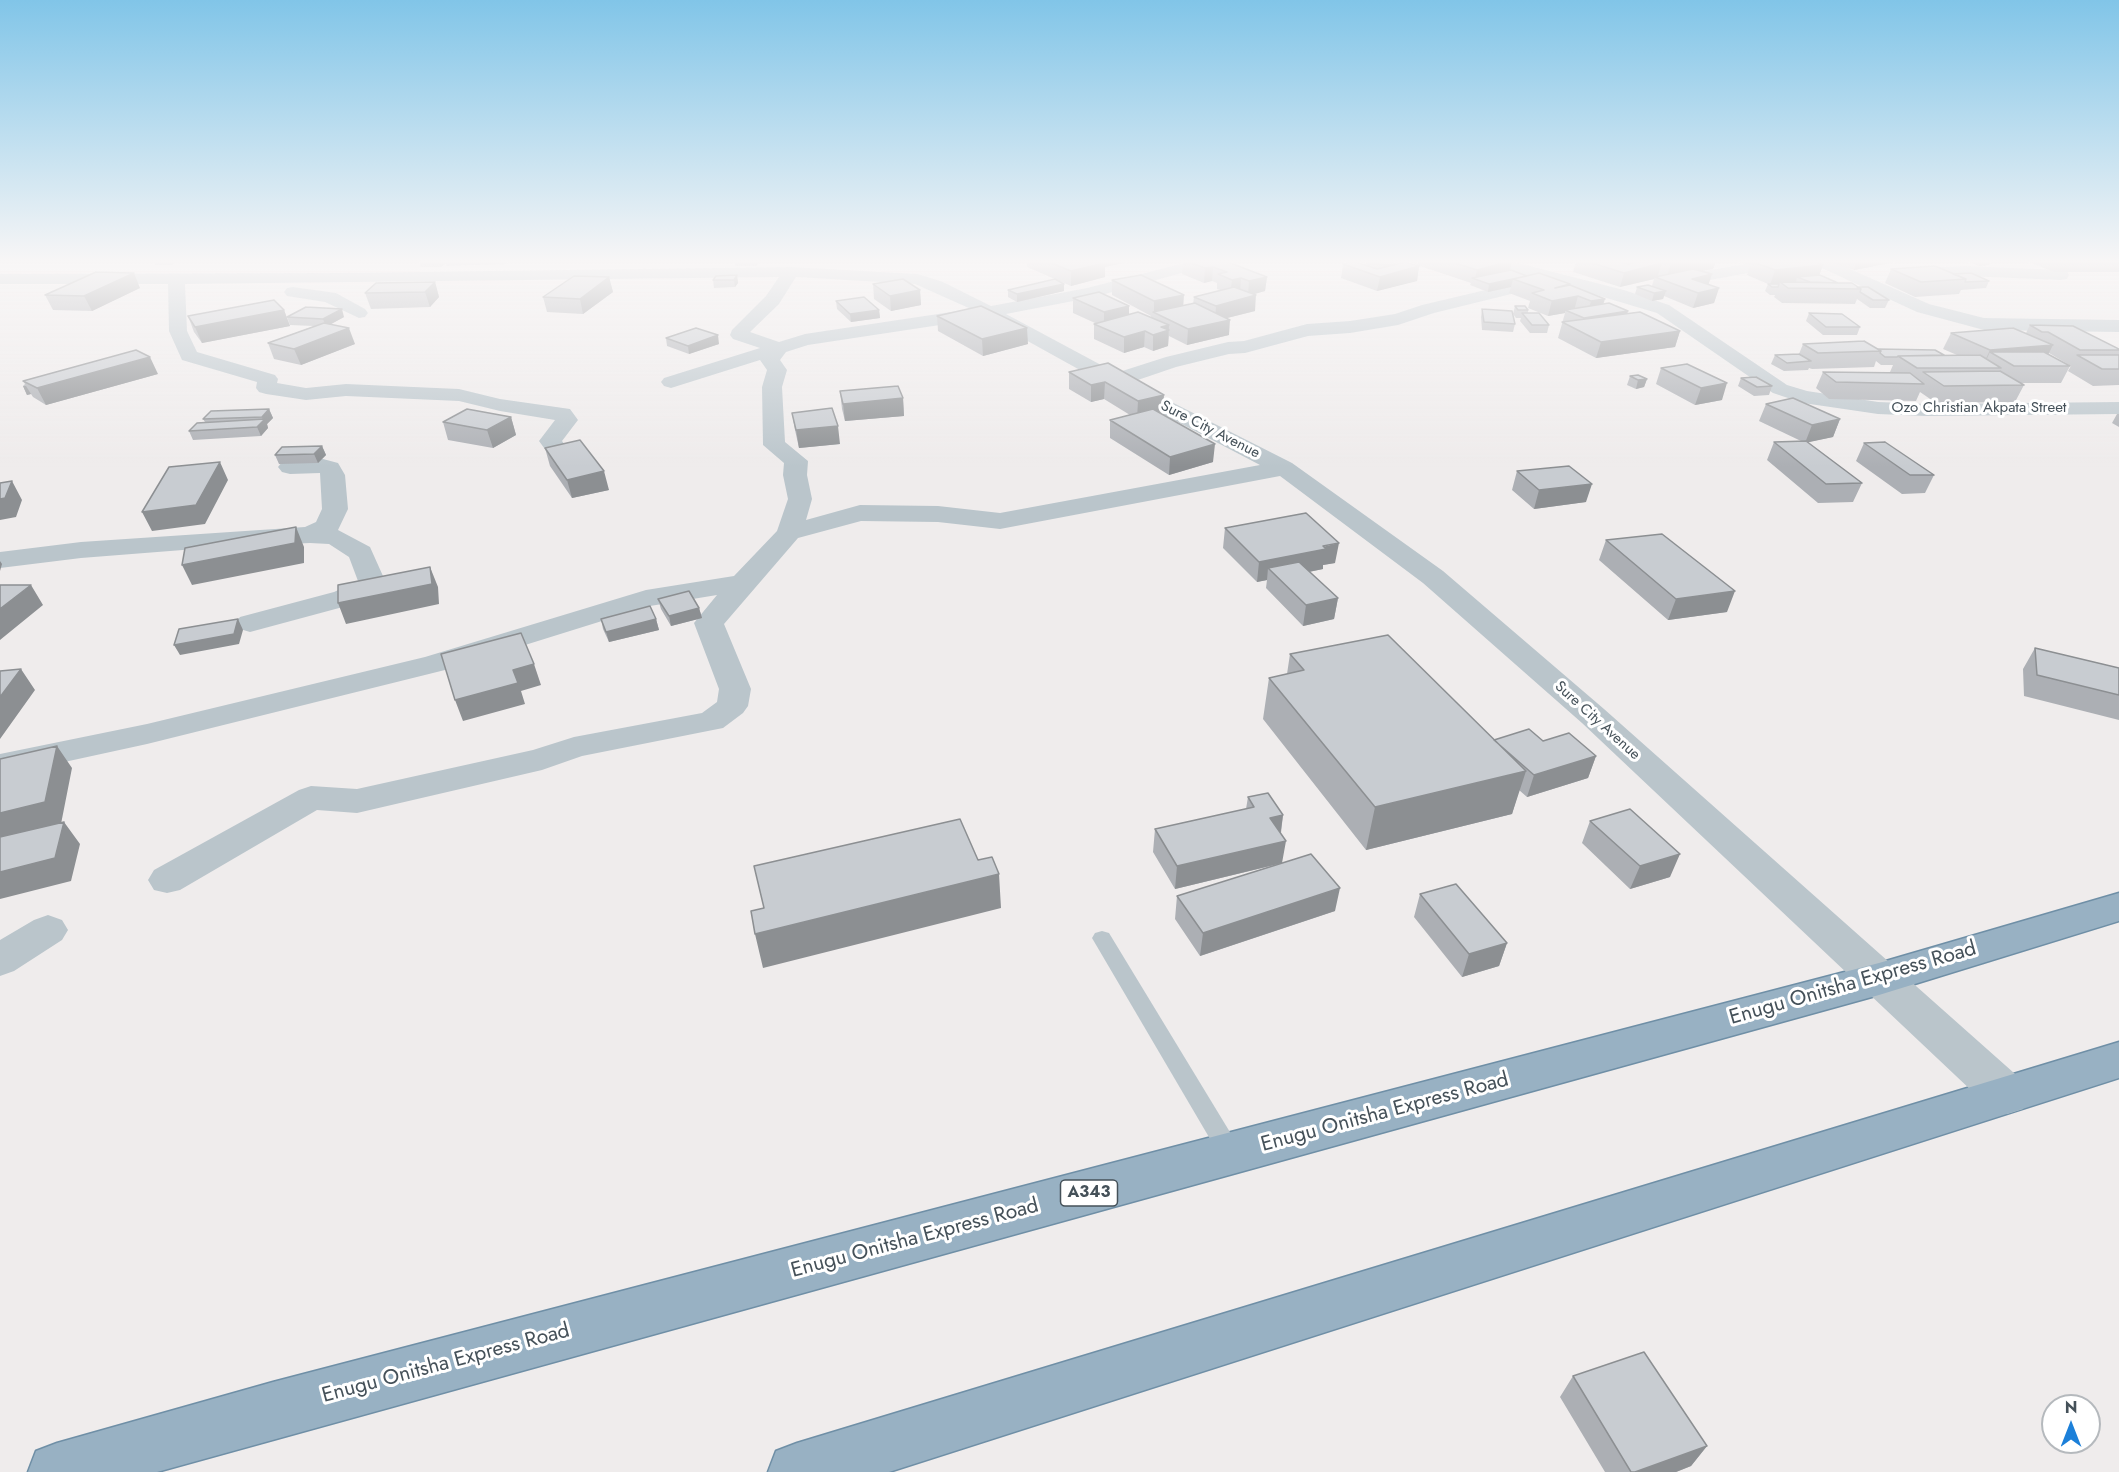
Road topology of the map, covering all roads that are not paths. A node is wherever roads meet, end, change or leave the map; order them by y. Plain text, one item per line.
1 (179, 330) edge
2 (741, 330) edge
3 (873, 330) edge
4 (1021, 330) edge
5 (1311, 330) edge
6 (1693, 330) edge
7 (779, 348) junction
8 (1114, 381) junction
9 (671, 382) dead end
10 (2119, 408) edge
11 (563, 458) edge
12 (290, 467) dead end
13 (1284, 468) junction
14 (789, 533) junction
15 (310, 535) junction
16 (0, 560) edge
17 (743, 583) junction
18 (249, 623) dead end
19 (0, 765) edge
20 (167, 880) dead end
21 (2119, 907) edge
22 (48, 930) dead end
23 (1102, 938) dead end
24 (0, 960) edge
25 (1878, 979) junction
26 (2119, 1060) edge
27 (2007, 1095) junction
28 (1231, 1155) junction
29 (819, 1469) edge
30 (57, 1472) edge

1 - 11 street
2 - 7 street
3 - 7 street
4 - 8 street, Sure City Avenue
5 - 8 street
6 - 10 street, Ozo Christian Akpata Street
7 - 9 street
7 - 14 street
8 - 13 street, Sure City Avenue
12 - 15 street
13 - 14 street
13 - 25 street, Sure City Avenue
14 - 17 street
15 - 16 street
15 - 18 street
17 - 19 street
17 - 20 street
21 - 25 highway, Enugu Onitsha Express Road / A343
22 - 24 street
23 - 28 lane
25 - 27 street, Sure City Avenue
25 - 28 highway, Enugu Onitsha Express Road / A343
26 - 27 highway
27 - 29 highway
28 - 30 highway, Enugu Onitsha Express Road / A343

